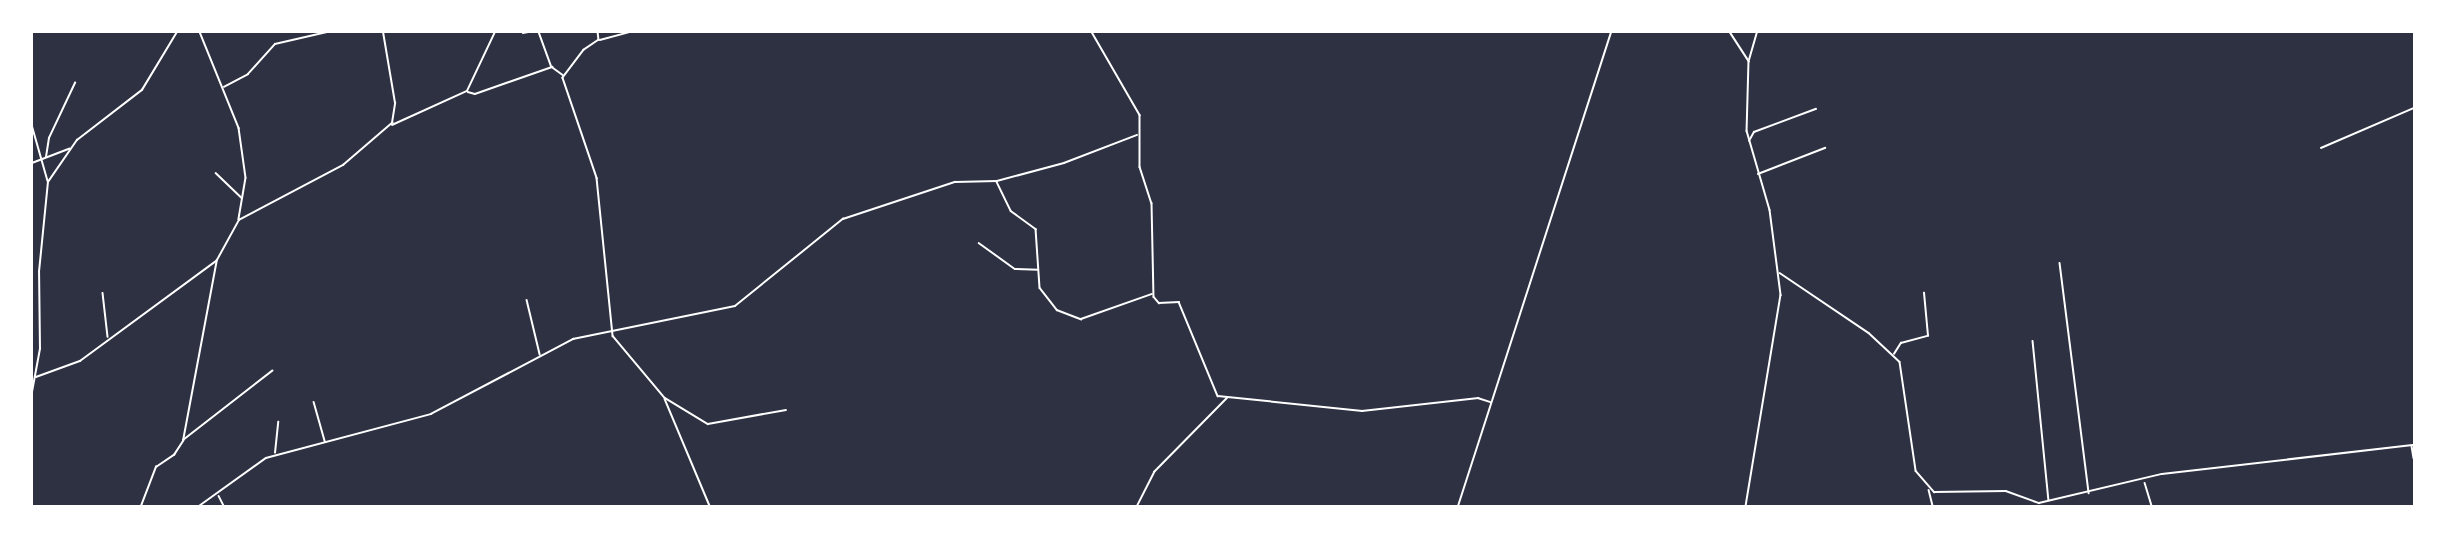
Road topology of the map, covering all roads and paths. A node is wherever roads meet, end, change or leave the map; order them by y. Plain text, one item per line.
1 (177, 32) edge
2 (200, 32) edge
3 (327, 32) edge
4 (343, 32) edge
5 (348, 32) edge
6 (384, 32) edge
7 (495, 32) edge
8 (528, 32) edge
9 (539, 32) edge
10 (598, 32) edge
11 (629, 32) edge
12 (1092, 32) edge
13 (1611, 32) edge
14 (1730, 32) edge
15 (1758, 32) edge
16 (524, 33) dead end
17 (599, 40) junction
18 (1749, 61) junction
19 (552, 67) junction
20 (564, 76) junction
21 (75, 83) dead end
22 (223, 88) junction
23 (467, 92) junction
24 (2415, 108) edge
25 (1816, 109) dead end
26 (32, 125) edge
27 (390, 126) junction
28 (1137, 135) junction
29 (1749, 142) junction
30 (70, 148) junction
31 (1825, 148) dead end
32 (2320, 148) dead end
33 (46, 157) junction
34 (42, 159) junction
35 (32, 163) edge
36 (216, 173) dead end
37 (1757, 175) junction
38 (48, 182) junction
39 (997, 182) junction
40 (242, 198) junction
41 (239, 220) junction
42 (979, 243) dead end
43 (217, 260) junction
44 (2060, 263) dead end
45 (1039, 270) junction
46 (1780, 273) junction
47 (104, 293) dead end
48 (1924, 293) dead end
49 (1153, 294) junction
50 (527, 300) dead end
51 (611, 330) junction
52 (108, 337) junction
53 (2033, 341) dead end
54 (540, 355) junction
55 (1894, 355) junction
56 (272, 371) dead end
57 (35, 378) junction
58 (32, 392) edge
59 (1228, 397) junction
60 (665, 398) junction
61 (314, 402) dead end
62 (1490, 402) junction
63 (786, 410) dead end
64 (278, 422) dead end
65 (183, 441) junction
66 (325, 441) junction
67 (2413, 445) edge
68 (275, 454) junction
69 (2415, 458) edge
70 (2145, 482) junction
71 (1929, 489) junction
72 (2090, 494) junction
73 (219, 496) junction
74 (2049, 501) junction
75 (141, 507) edge
76 (199, 507) edge
77 (224, 507) edge
78 (710, 507) edge
79 (1137, 507) edge
80 (1458, 507) edge
81 (1746, 507) edge
82 (1933, 507) edge
83 (2152, 507) edge

1 - 30 street
2 - 22 street
3 - 22 street
4 - 5 street
6 - 27 street
7 - 23 street
8 - 16 street
9 - 19 street
10 - 17 street
11 - 17 street
12 - 28 street
13 - 62 street
14 - 18 street
15 - 18 street
17 - 20 street
18 - 29 street
19 - 20 street
19 - 23 street
20 - 51 street
21 - 33 street
22 - 40 street
23 - 27 street
24 - 32 street
25 - 29 street
26 - 34 street
27 - 41 street
28 - 39 street
28 - 49 street
29 - 37 street
30 - 33 street
30 - 38 street
31 - 37 street
33 - 34 street
34 - 35 street
34 - 38 street
36 - 40 street
37 - 46 street
38 - 57 street
39 - 45 street
39 - 51 street
40 - 41 street
41 - 43 street
42 - 45 street
43 - 52 street
43 - 65 street
44 - 72 street
45 - 49 street
46 - 55 street
46 - 81 street
47 - 52 street
48 - 55 street
49 - 59 street
50 - 54 street
51 - 54 street
51 - 60 street
52 - 57 street
53 - 74 street
54 - 66 street
55 - 71 street
56 - 65 street
57 - 58 street
59 - 62 street
59 - 79 street
60 - 63 street
60 - 78 street
61 - 66 street
62 - 80 street
64 - 68 street
65 - 75 street
66 - 68 street
67 - 69 street
67 - 70 street
68 - 73 street
70 - 72 street
70 - 83 street
71 - 74 street
71 - 82 street
72 - 74 street
73 - 76 street
73 - 77 street

